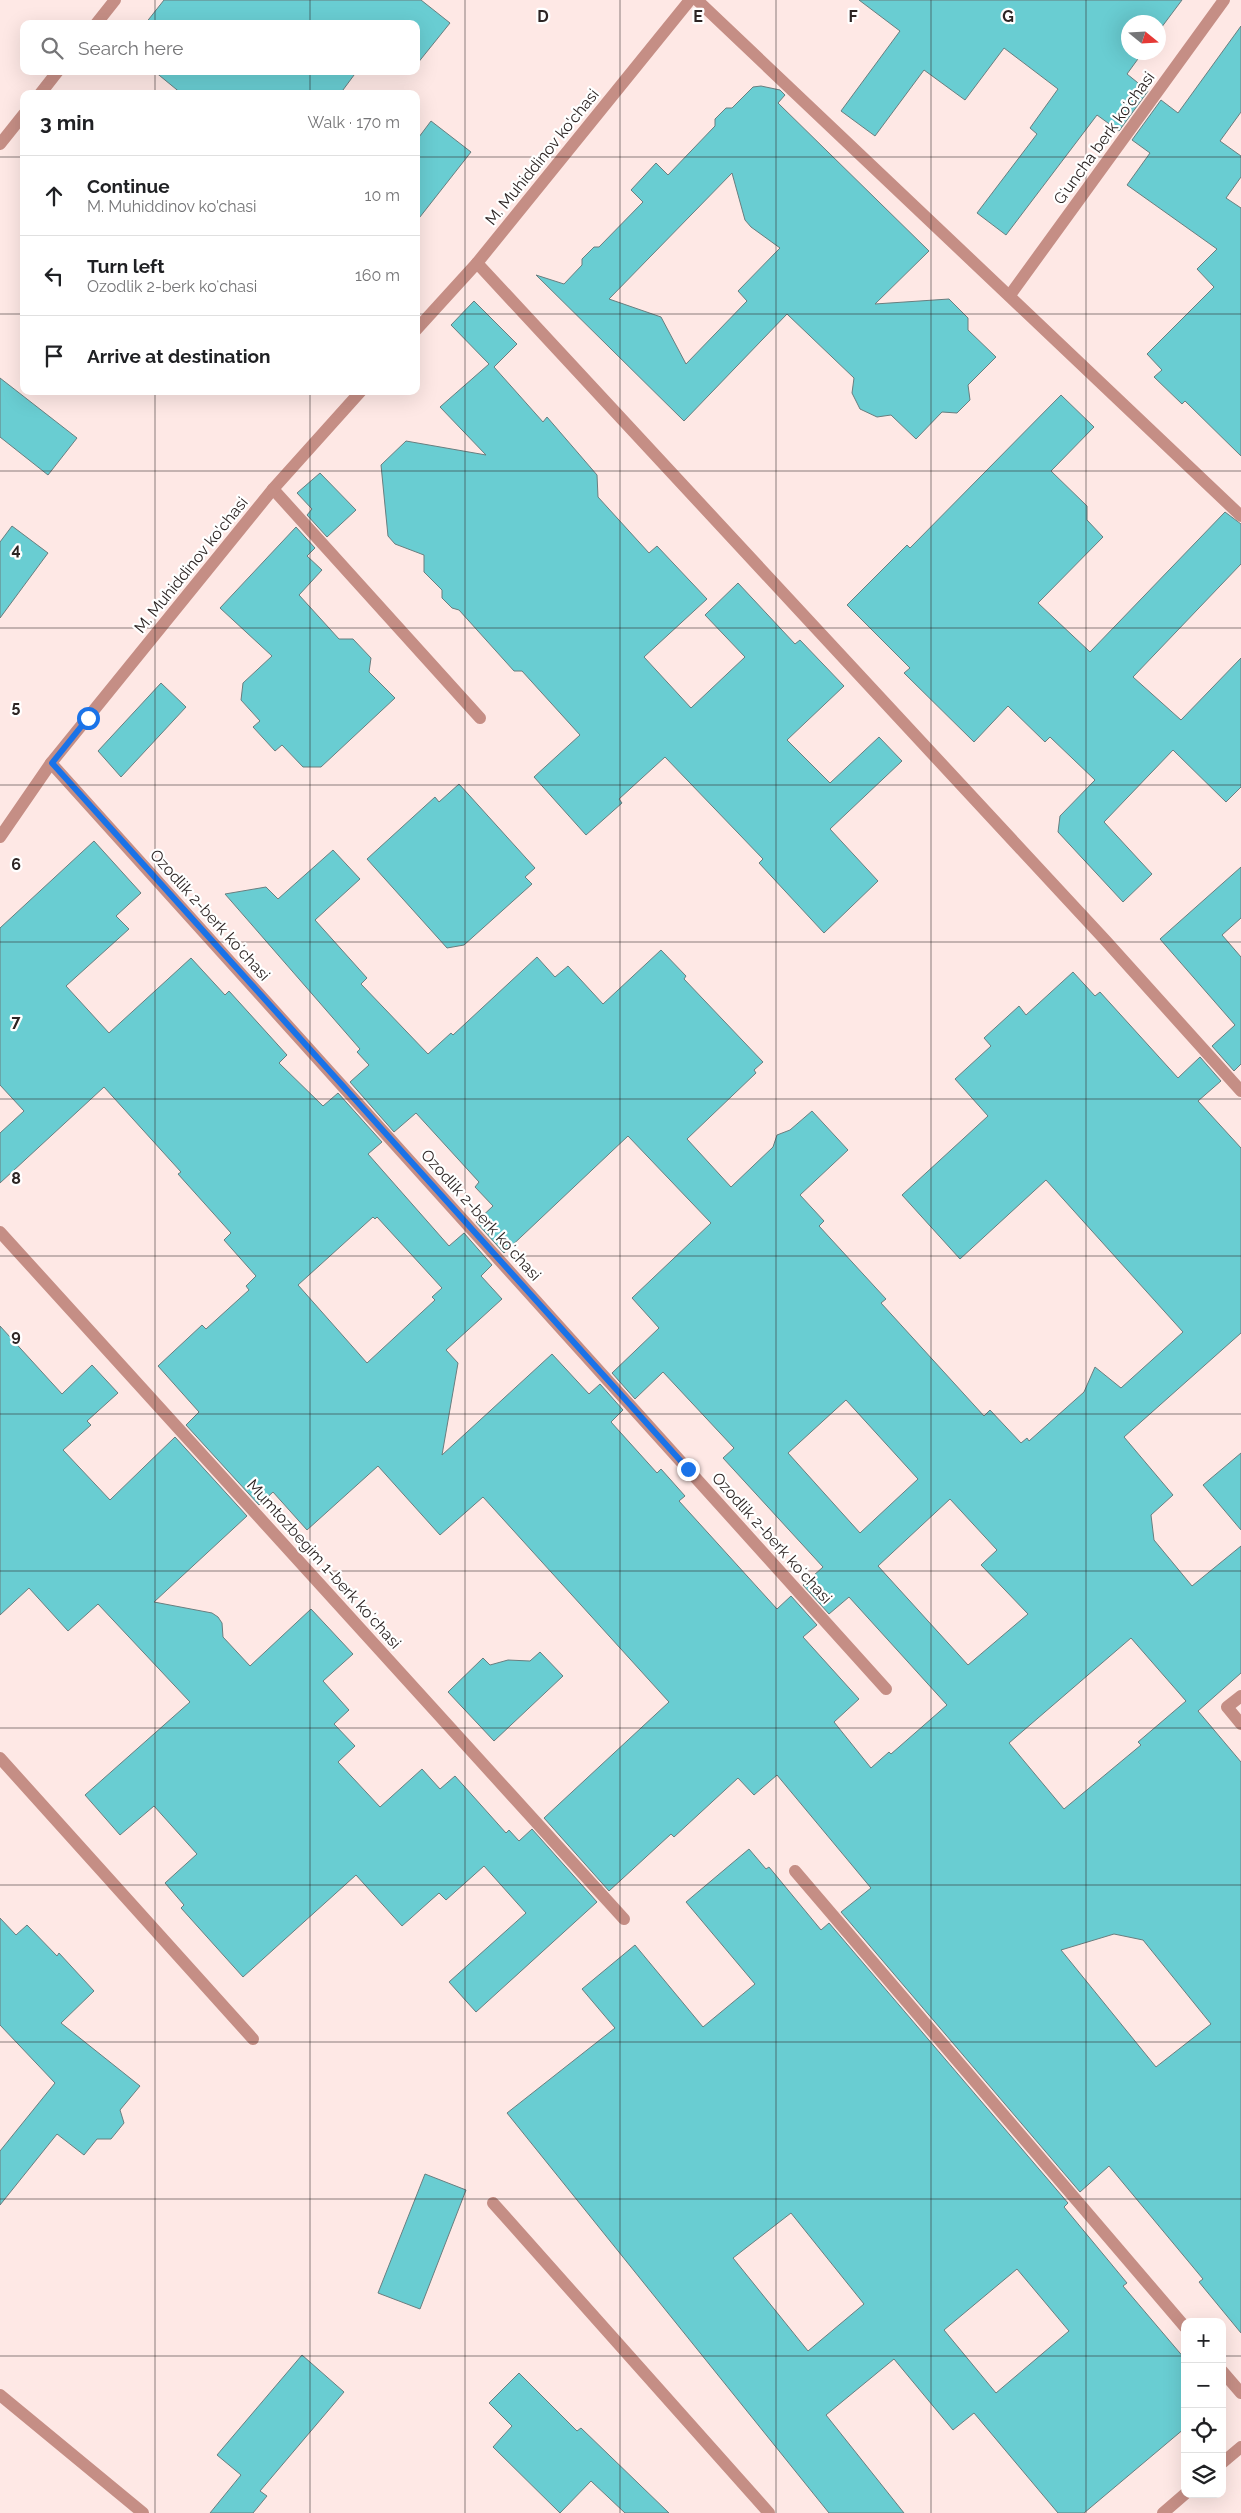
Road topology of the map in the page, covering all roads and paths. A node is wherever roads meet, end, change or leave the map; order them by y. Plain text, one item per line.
1 (115, 0) edge
2 (690, 0) edge
3 (697, 0) edge
4 (1224, 0) edge
5 (99, 20) edge
6 (55, 75) edge
7 (43, 90) edge
8 (20, 119) edge
9 (0, 144) edge
10 (477, 263) junction
11 (1010, 295) junction
12 (420, 326) edge
13 (357, 395) edge
14 (273, 489) junction
15 (1241, 516) edge
16 (480, 718) dead end
17 (52, 763) junction
18 (0, 837) edge
19 (1241, 1091) edge
20 (0, 1232) edge
21 (886, 1689) dead end
22 (1241, 1696) edge
23 (1241, 1724) edge
24 (0, 1758) edge
25 (796, 1871) dead end
26 (624, 1919) dead end
27 (252, 2039) dead end
28 (493, 2203) dead end
29 (1181, 2322) edge
30 (1226, 2376) edge
31 (1241, 2393) edge
32 (0, 2395) edge
33 (1241, 2448) edge
34 (1226, 2460) edge
35 (1181, 2497) edge
36 (143, 2513) edge
37 (769, 2513) edge
38 (1163, 2513) edge

1 - 5 street
2 - 10 street, M. Muhiddinov ko'chasi
3 - 11 street
4 - 11 street, Gʻuncha berk koʻchasi
6 - 7 street
8 - 9 street
10 - 12 street, M. Muhiddinov ko'chasi
10 - 19 street
11 - 15 street
13 - 14 street, M. Muhiddinov ko'chasi
14 - 16 street
14 - 17 street, M. Muhiddinov ko'chasi
17 - 18 street, M. Muhiddinov ko'chasi
17 - 21 street, Ozodlik 2-berk koʻchasi
20 - 26 street, Mumtozbegim 1-berk koʻchasi
22 - 23 street
24 - 27 street
25 - 29 street
28 - 37 street
30 - 31 street
32 - 36 street
33 - 34 street
35 - 38 street

